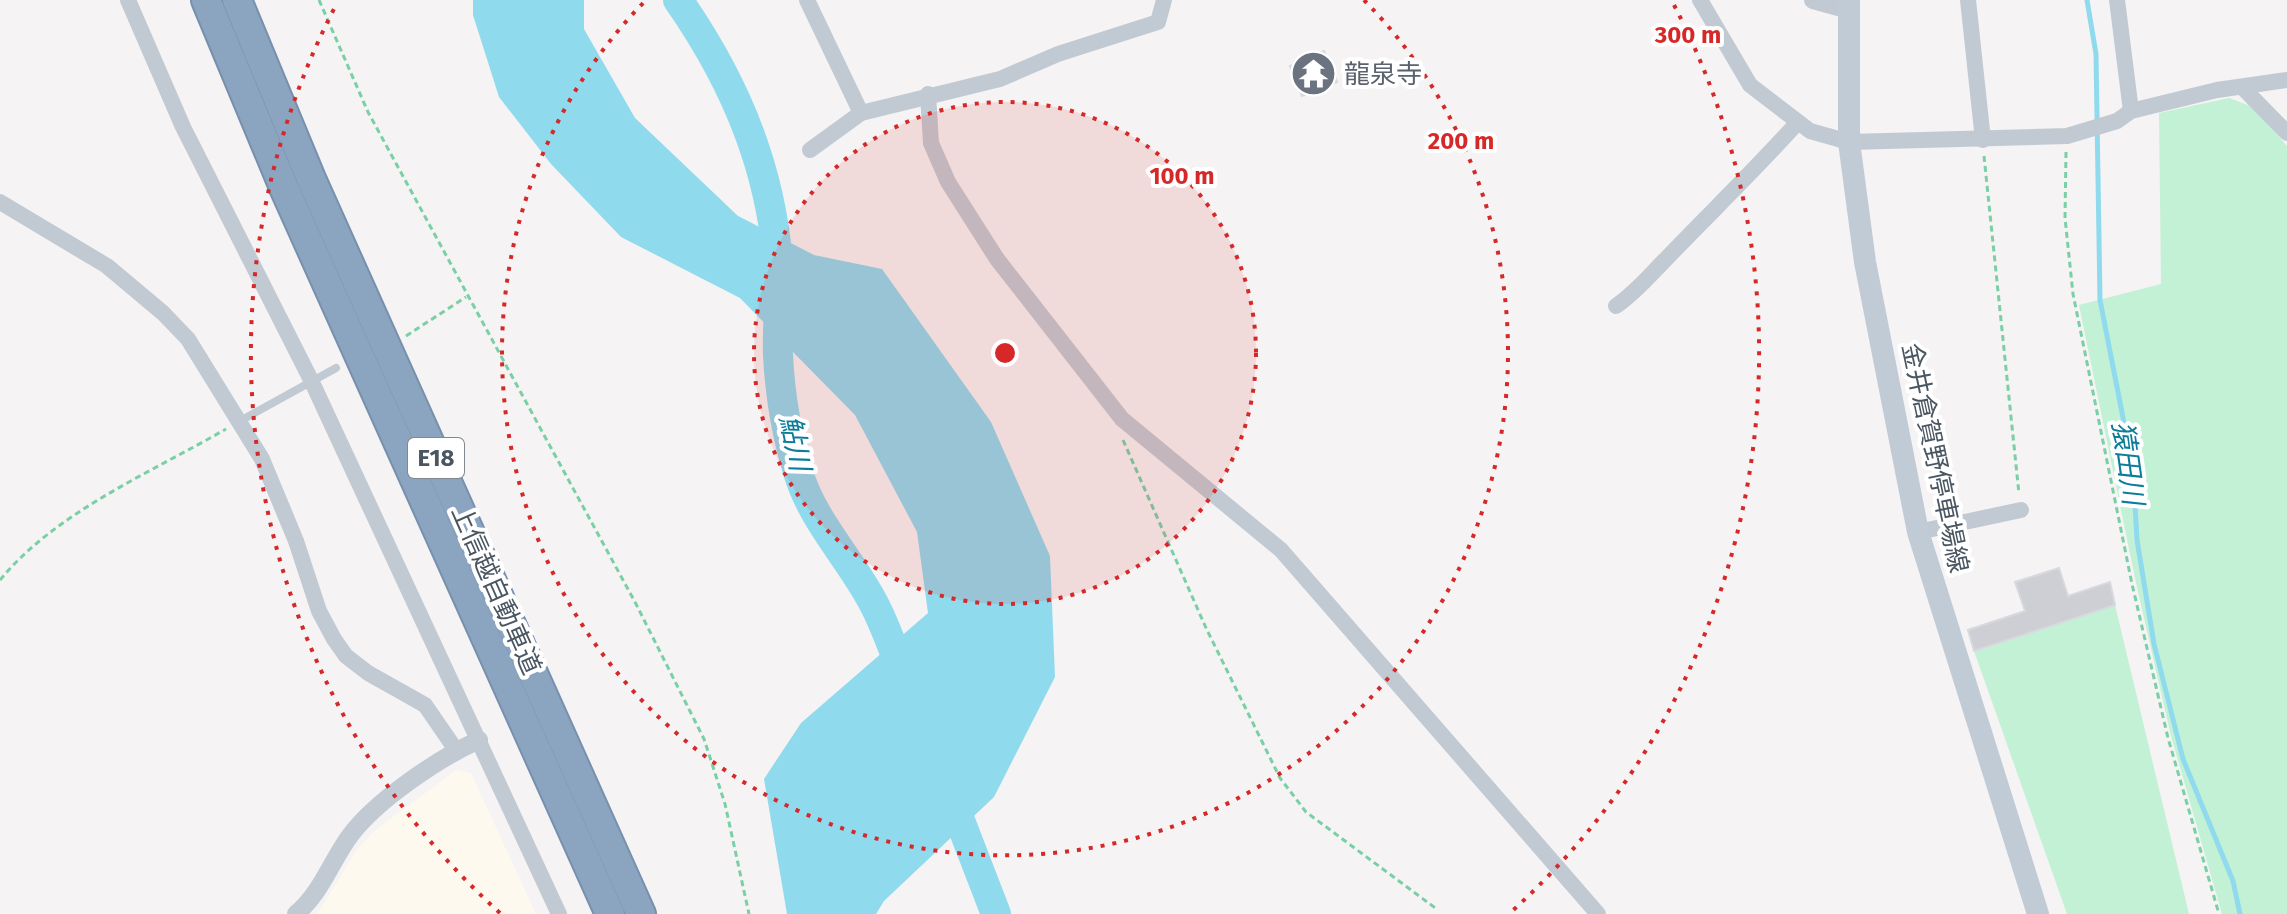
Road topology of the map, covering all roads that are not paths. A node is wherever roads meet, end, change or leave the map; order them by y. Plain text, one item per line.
1 (128, 0) edge
2 (206, 0) edge
3 (237, 0) edge
4 (807, 0) edge
5 (1700, 0) edge
6 (1813, 0) edge
7 (1968, 0) edge
8 (2117, 0) edge
9 (1166, 1) edge
10 (1849, 5) edge
11 (2287, 80) edge
12 (2242, 87) junction
13 (928, 94) junction
14 (2131, 111) junction
15 (861, 113) junction
16 (1798, 122) junction
17 (2287, 133) edge
18 (1983, 140) junction
19 (1849, 142) junction
20 (810, 150) dead end
21 (0, 202) edge
22 (1616, 306) dead end
23 (336, 368) dead end
24 (311, 380) junction
25 (240, 421) junction
26 (2021, 510) road end
27 (1918, 532) junction
28 (479, 740) junction
29 (456, 750) junction
30 (296, 914) edge
31 (559, 914) edge
32 (610, 914) edge
33 (641, 914) edge
34 (1598, 914) edge
35 (2038, 914) edge

1 - 24 street
2 - 32 highway, 上信越自動車道 / E18
3 - 33 highway, 上信越自動車道 / E18
4 - 15 street
5 - 16 street
6 - 10 street
7 - 18 street
8 - 14 street
9 - 13 street
10 - 19 main road, 金井倉賀野停車場線
11 - 12 street
12 - 14 street
12 - 17 street
13 - 15 street
13 - 34 street
14 - 18 street
15 - 20 street
16 - 19 street
16 - 22 street
18 - 19 street
19 - 27 main road, 金井倉賀野停車場線
21 - 25 street
23 - 24 lane
24 - 25 lane
24 - 28 street
25 - 29 street
26 - 27 street
27 - 35 main road, 金井倉賀野停車場線
28 - 29 street
28 - 31 street
29 - 30 street

